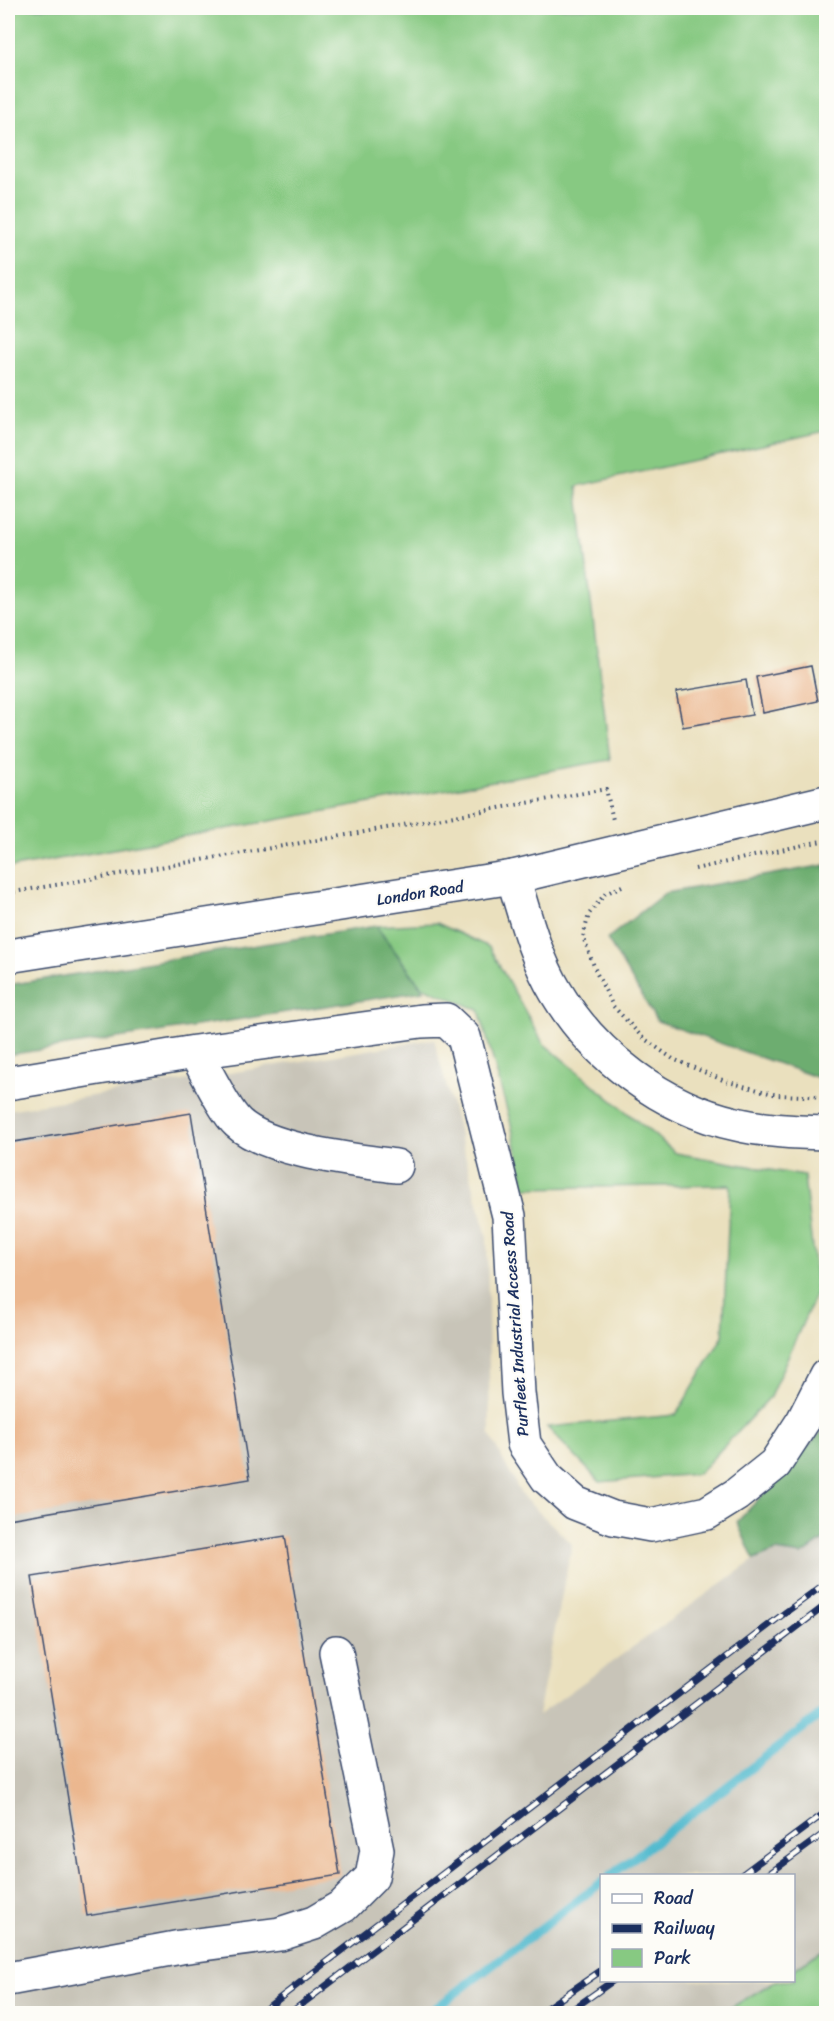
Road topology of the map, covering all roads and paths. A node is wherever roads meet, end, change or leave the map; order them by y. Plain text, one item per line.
1 (826, 802) edge
2 (613, 820) dead end
3 (826, 840) edge
4 (692, 869) dead end
5 (513, 877) junction
6 (624, 878) dead end
7 (8, 893) edge
8 (8, 956) edge
9 (195, 1052) junction
10 (8, 1083) edge
11 (826, 1097) edge
12 (826, 1133) edge
13 (396, 1166) dead end
14 (826, 1376) edge
15 (336, 1652) dead end
16 (8, 1979) edge

1 - 5 street, London Road
2 - 7 path
3 - 4 path
5 - 8 street, London Road
5 - 12 street
6 - 11 path
9 - 10 street, Purfleet Industrial Access Road
9 - 13 street
9 - 14 street, Purfleet Industrial Access Road
15 - 16 street

